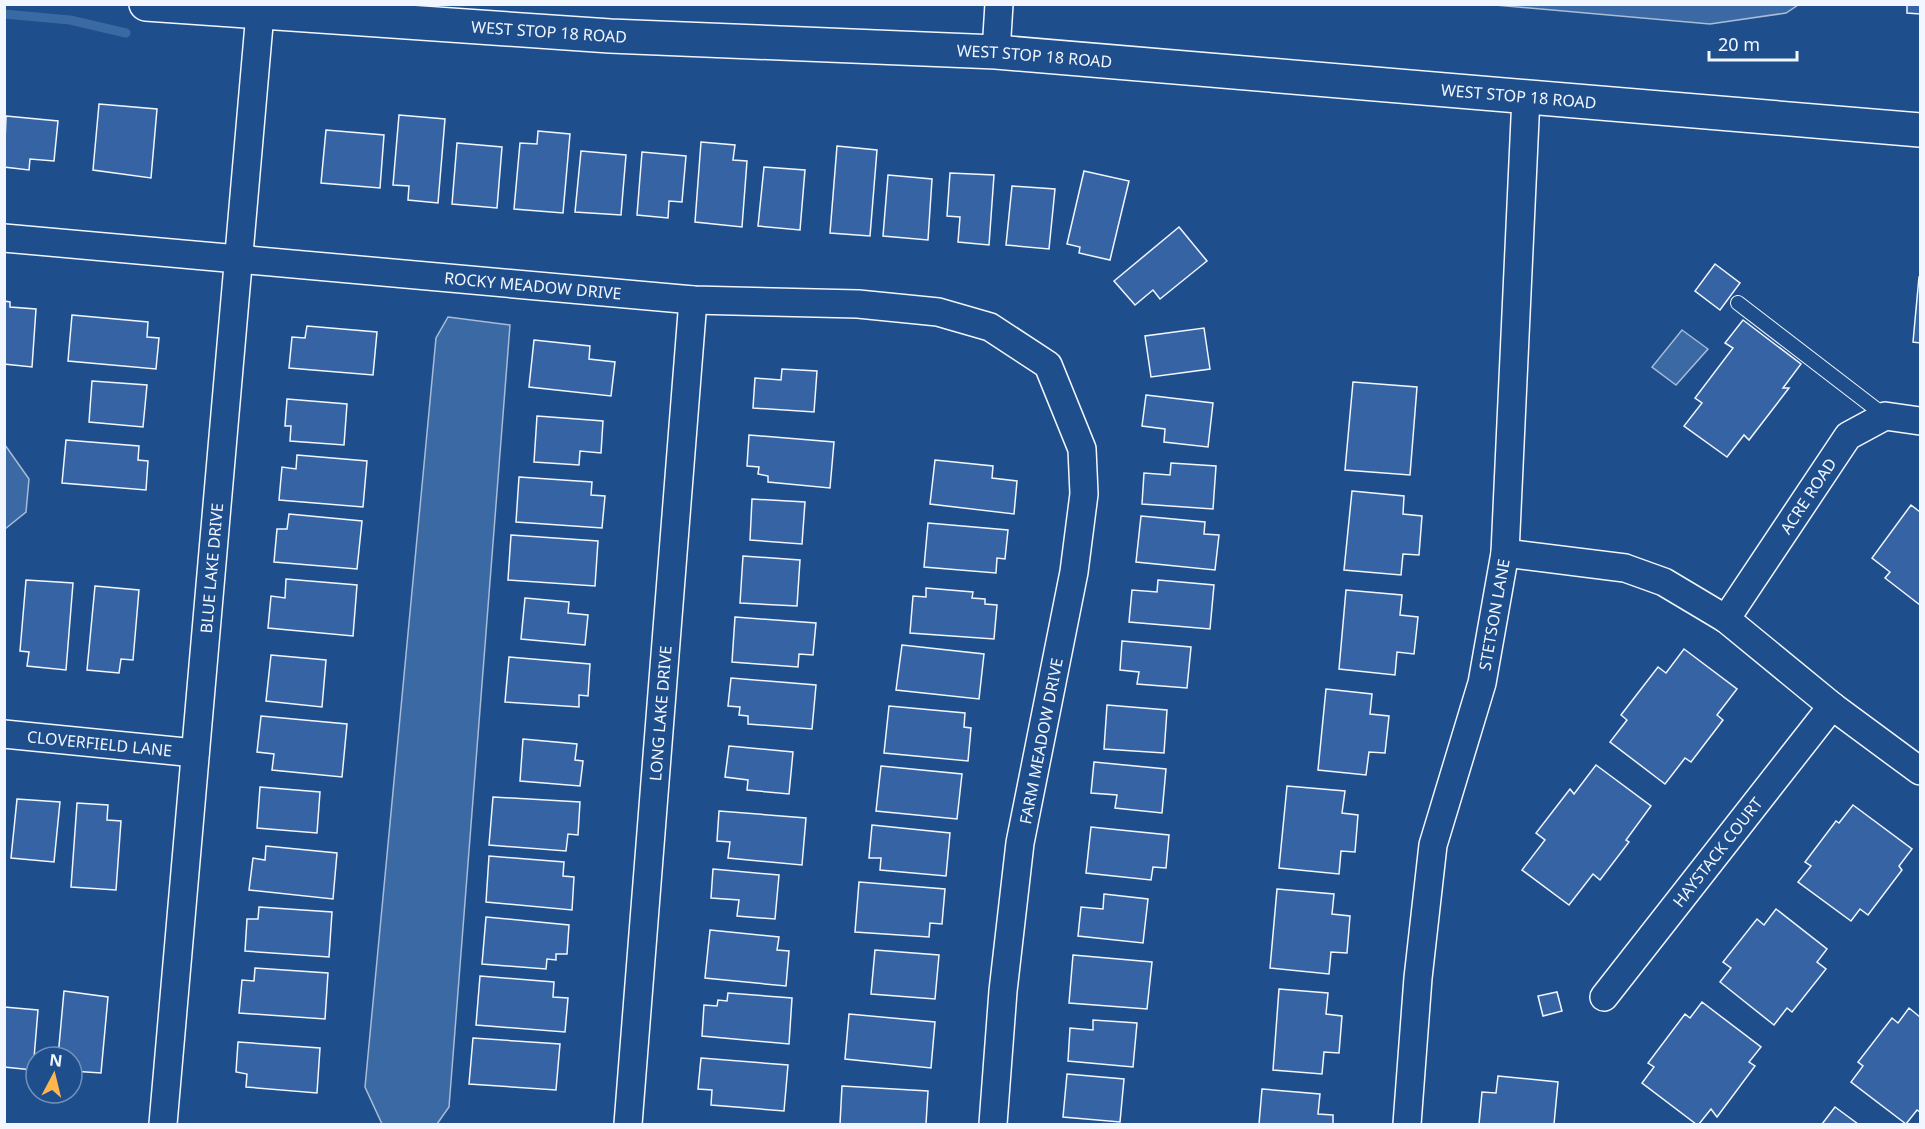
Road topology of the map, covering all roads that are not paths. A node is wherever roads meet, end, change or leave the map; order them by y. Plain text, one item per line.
1 (146, 4) edge
2 (999, 4) edge
3 (260, 13) junction
4 (996, 52) junction
5 (1527, 98) junction
6 (1920, 130) edge
7 (4, 238) edge
8 (238, 260) junction
9 (693, 300) junction
10 (1738, 303) dead end
11 (1048, 365) joint
12 (1885, 416) junction
13 (1920, 421) edge
14 (1505, 553) junction
15 (1726, 619) junction
16 (1832, 706) junction
17 (4, 734) edge
18 (195, 753) junction
19 (1920, 771) edge
20 (1604, 997) dead end
21 (163, 1125) edge
22 (628, 1125) edge
23 (993, 1125) edge
24 (1407, 1125) edge

1 - 3 street, WEST STOP 18 ROAD
2 - 4 street
3 - 4 street, WEST STOP 18 ROAD
3 - 8 street, BLUE LAKE DRIVE
4 - 5 street, WEST STOP 18 ROAD
5 - 6 street, WEST STOP 18 ROAD
5 - 14 street, STETSON LANE
7 - 8 street, ROCKY MEADOW DRIVE
8 - 9 street, ROCKY MEADOW DRIVE
8 - 18 street, BLUE LAKE DRIVE
9 - 11 street, ROCKY MEADOW DRIVE
9 - 22 street, LONG LAKE DRIVE
10 - 12 lane
11 - 23 street, FARM MEADOW DRIVE
12 - 13 street
12 - 15 street, ACRE ROAD
14 - 15 street
14 - 24 street, STETSON LANE
15 - 16 street
16 - 19 street
16 - 20 street, HAYSTACK COURT
17 - 18 street, CLOVERFIELD LANE
18 - 21 street, BLUE LAKE DRIVE

